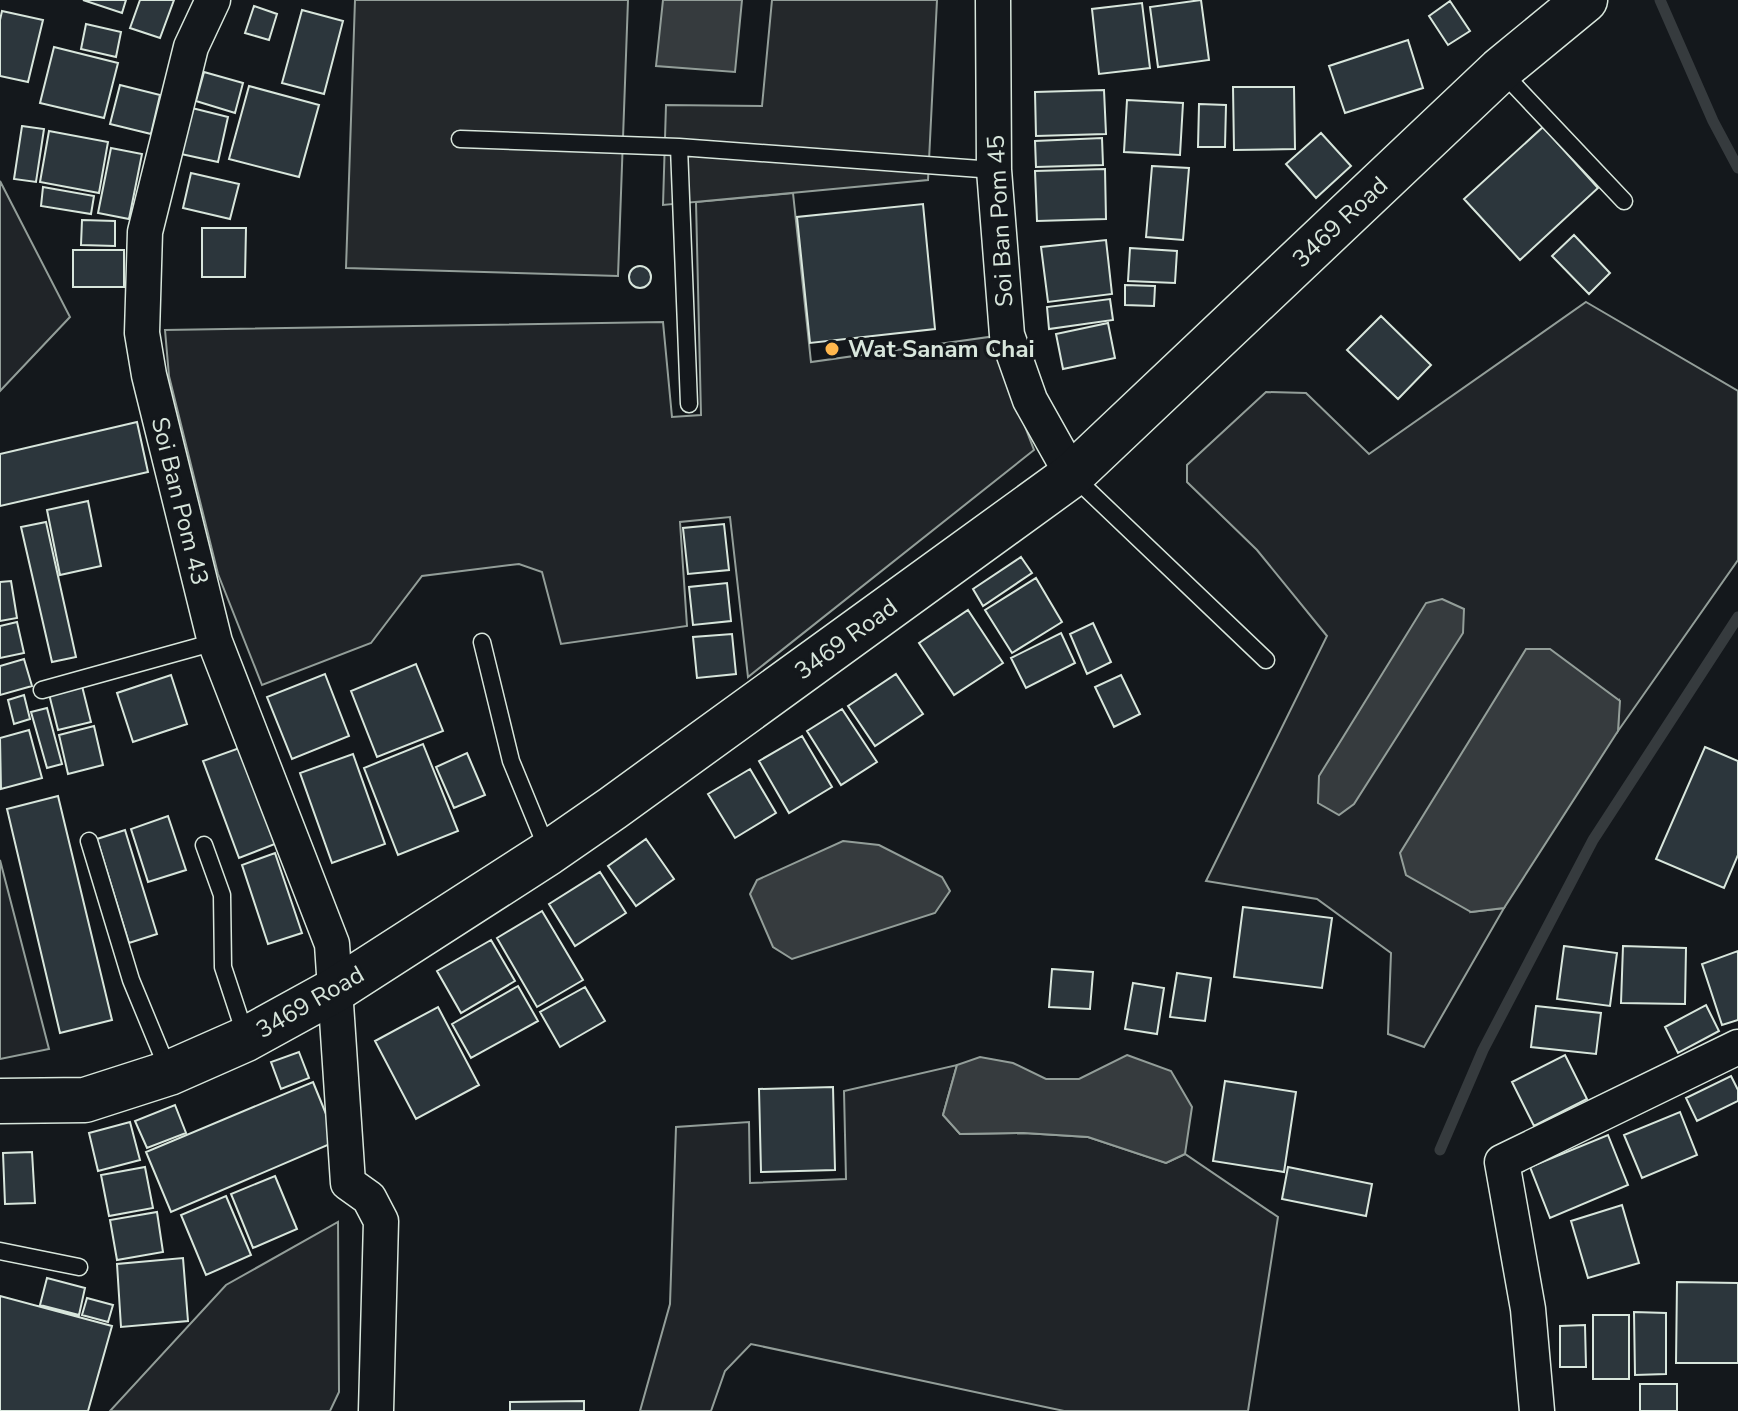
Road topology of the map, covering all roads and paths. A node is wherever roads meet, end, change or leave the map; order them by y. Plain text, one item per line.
1 (213, 0) edge
2 (993, 0) edge
3 (1585, 0) edge
4 (1500, 70) junction
5 (460, 139) dead end
6 (679, 147) junction
7 (994, 170) junction
8 (1624, 201) dead end
9 (689, 404) dead end
10 (1072, 475) junction
11 (215, 642) junction
12 (482, 642) dead end
13 (1266, 660) dead end
14 (42, 690) dead end
15 (89, 841) dead end
16 (204, 845) dead end
17 (548, 853) junction
18 (335, 990) junction
19 (246, 1039) junction
20 (1738, 1047) edge
21 (169, 1073) junction
22 (0, 1101) edge
23 (0, 1251) edge
24 (79, 1267) dead end
25 (376, 1411) edge
26 (1537, 1411) edge

1 - 11 street, Soi Ban Pom 43
2 - 7 street, Soi Ban Pom 45
3 - 4 street, 3469 Road
4 - 8 lane
4 - 10 street, 3469 Road
5 - 6 lane
6 - 7 lane
6 - 9 lane
7 - 10 street, Soi Ban Pom 45
10 - 13 lane
10 - 17 street, 3469 Road
11 - 14 lane
11 - 18 street, Soi Ban Pom 43
12 - 17 lane
15 - 21 lane
16 - 19 lane
17 - 18 street, 3469 Road
18 - 19 street, 3469 Road
18 - 25 street, Soi Ban Pom 43
19 - 21 street, 3469 Road
20 - 26 street
21 - 22 street, 3469 Road
23 - 24 lane

